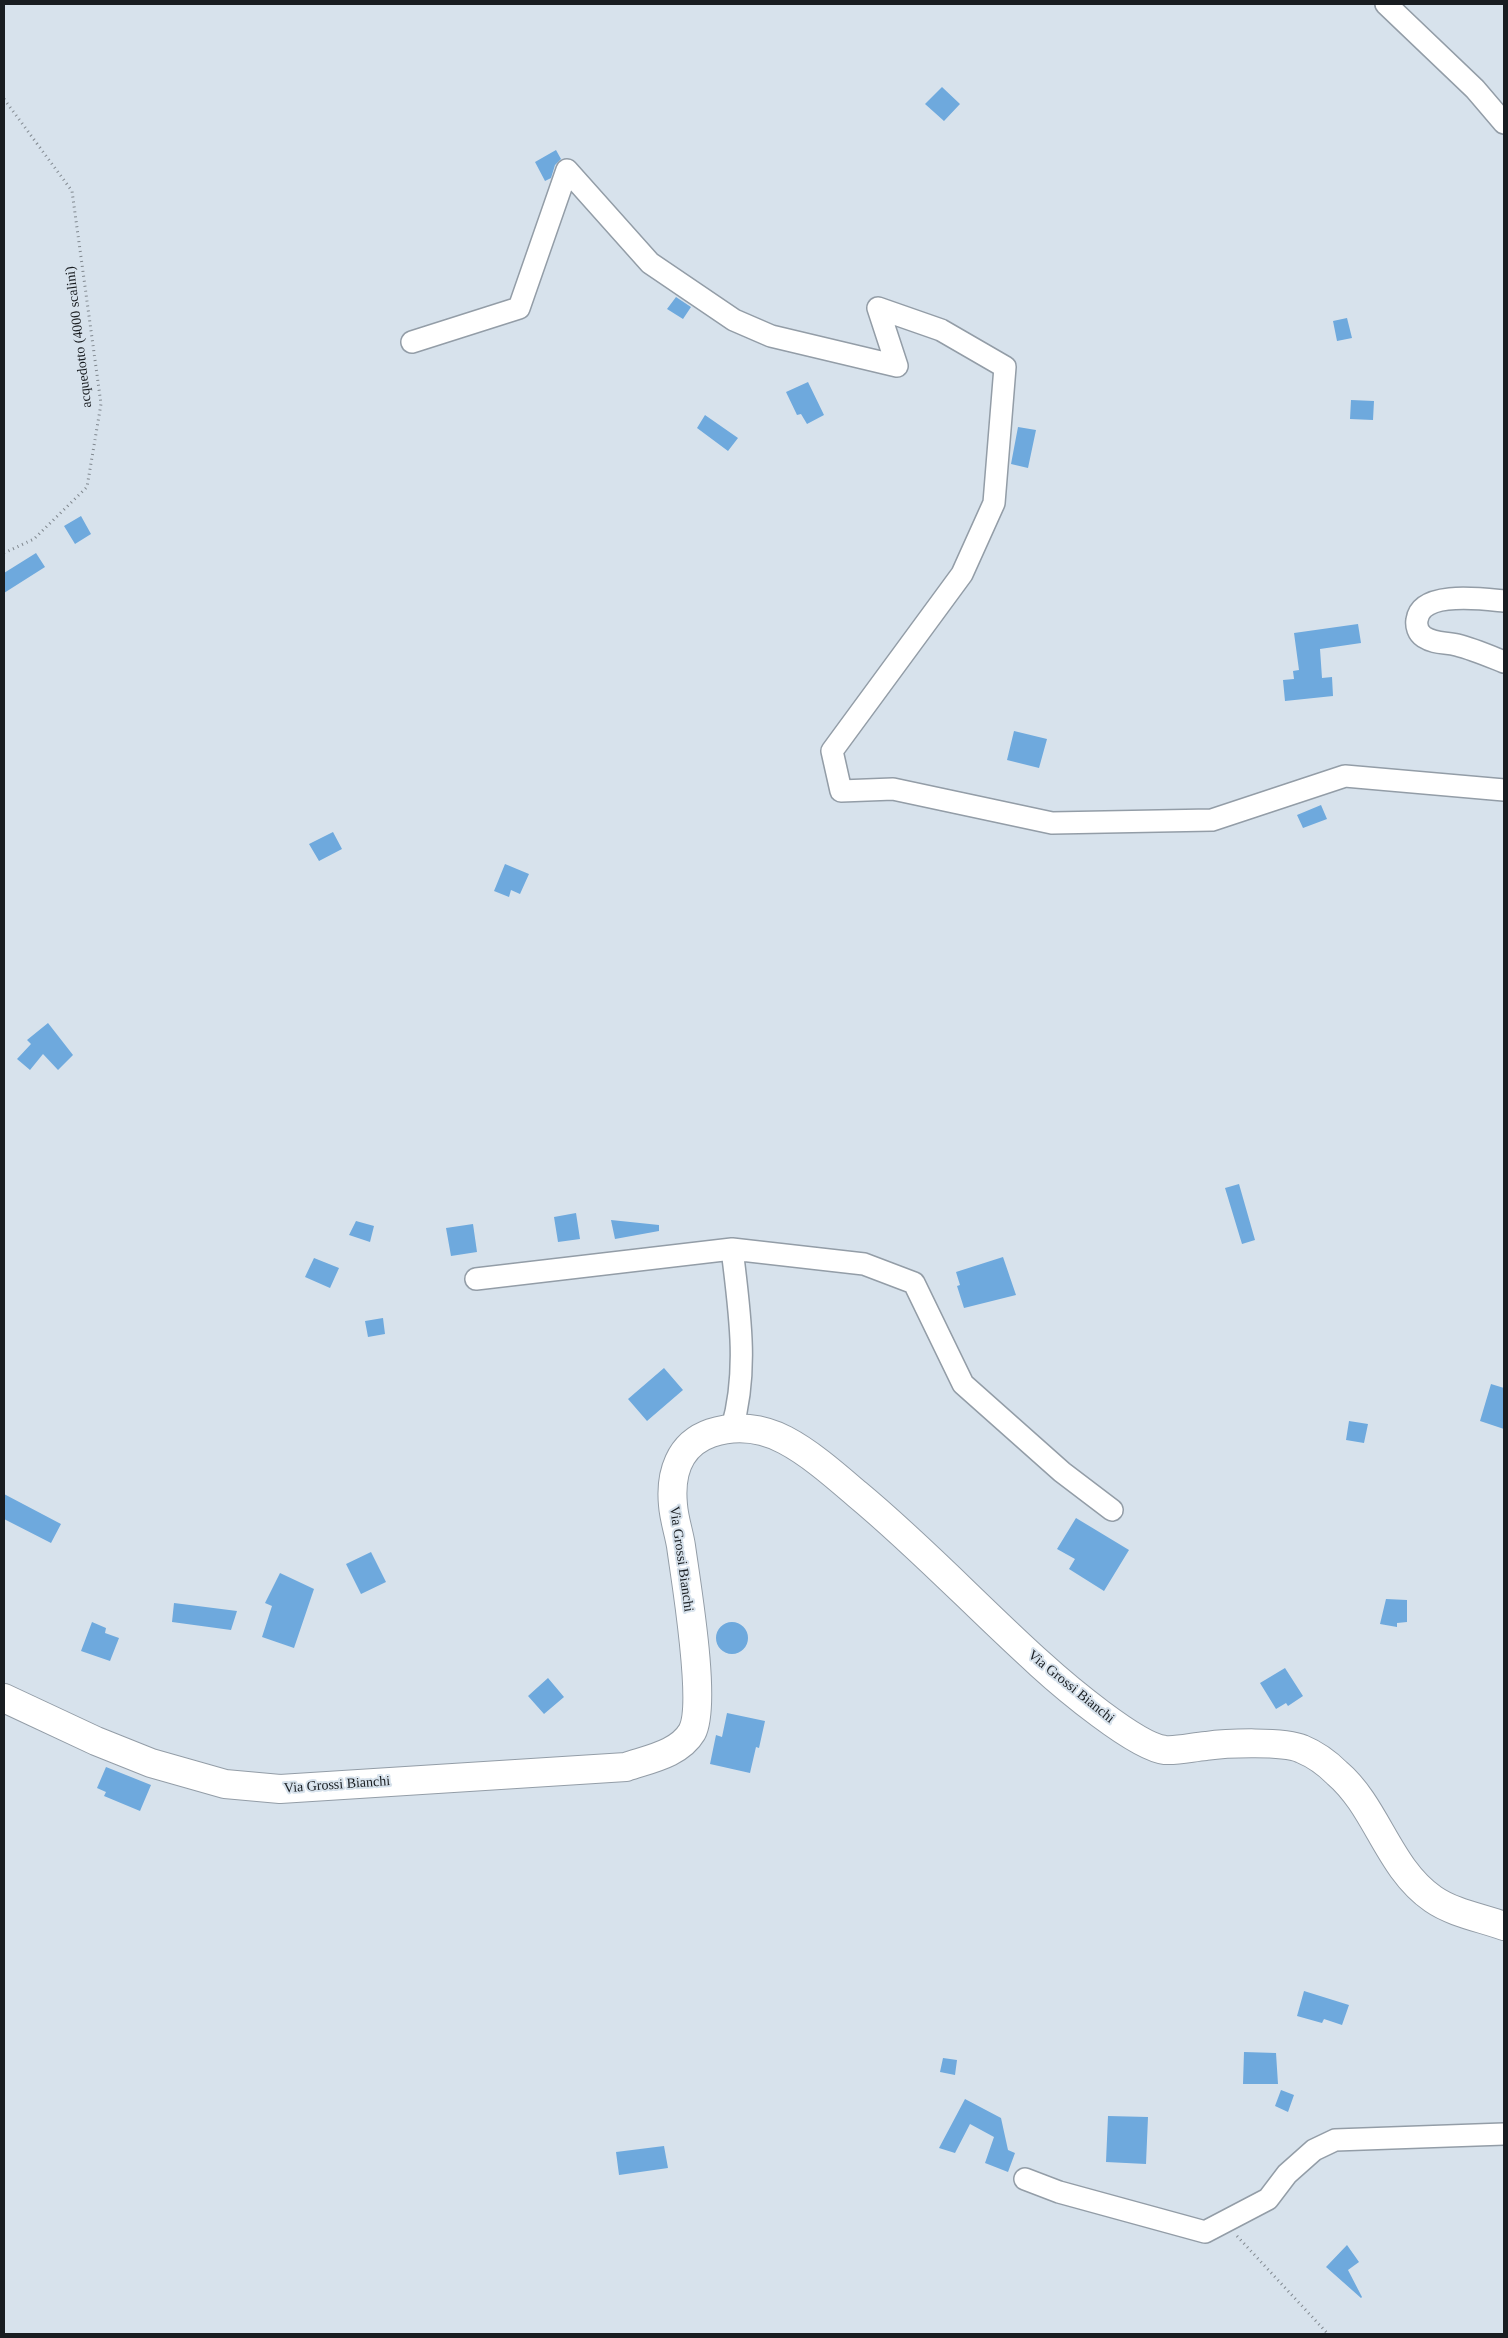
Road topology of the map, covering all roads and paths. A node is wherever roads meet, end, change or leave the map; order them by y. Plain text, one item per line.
1 (1386, 4) edge
2 (4, 99) edge
3 (1504, 123) edge
4 (412, 342) dead end
5 (4, 553) edge
6 (1504, 601) edge
7 (1504, 662) edge
8 (1504, 790) edge
9 (732, 1250) junction
10 (476, 1279) dead end
11 (732, 1428) junction
12 (1112, 1510) dead end
13 (4, 1698) edge
14 (1504, 1926) edge
15 (1504, 2134) edge
16 (1025, 2179) dead end
17 (1224, 2222) junction
18 (1328, 2334) edge

1 - 3 street
2 - 5 path, acquedotto (4000 scalini)
4 - 8 street
6 - 7 street
9 - 10 street
9 - 11 street
9 - 12 street
11 - 13 main road, Via Grossi Bianchi
11 - 14 main road, Via Grossi Bianchi
15 - 17 street
16 - 17 street
17 - 18 path

